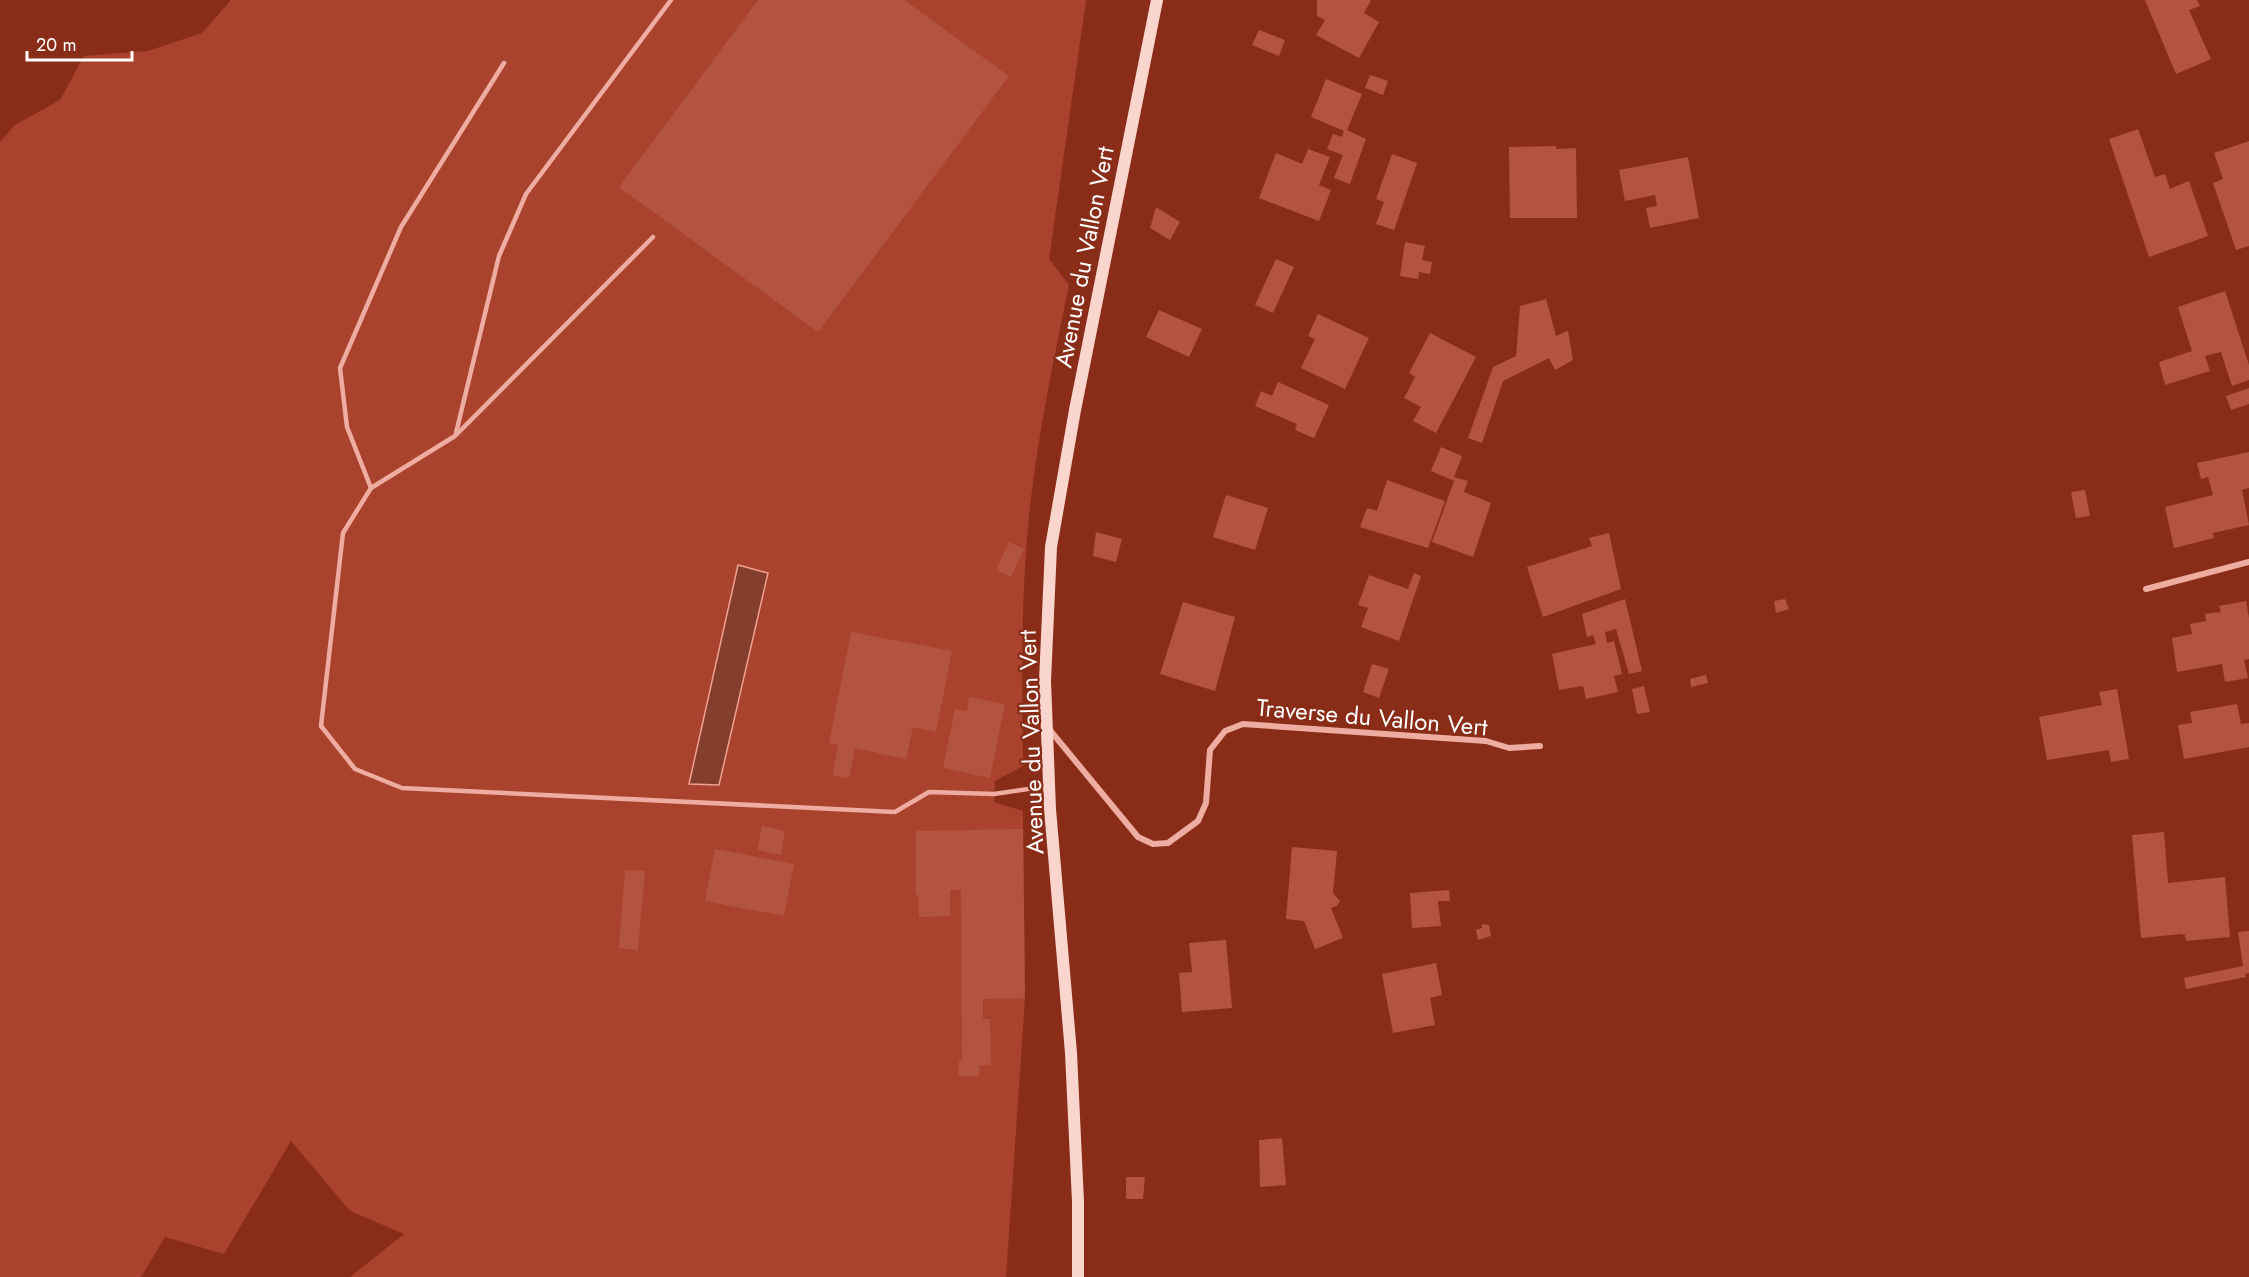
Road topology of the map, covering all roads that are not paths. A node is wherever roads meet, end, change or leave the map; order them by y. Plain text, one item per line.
1 (671, 0) edge
2 (1157, 0) edge
3 (504, 63) dead end
4 (653, 237) dead end
5 (455, 436) junction
6 (371, 488) junction
7 (2249, 562) edge
8 (2146, 590) dead end
9 (1046, 726) junction
10 (1540, 746) dead end
11 (1049, 786) junction
12 (1078, 1277) edge

1 - 5 lane
2 - 9 main road, Avenue du Vallon Vert
3 - 6 lane
4 - 5 lane
5 - 6 lane
6 - 11 lane
7 - 8 street
9 - 10 street, Traverse du Vallon Vert
9 - 11 main road, Avenue du Vallon Vert
11 - 12 main road, Avenue du Vallon Vert

